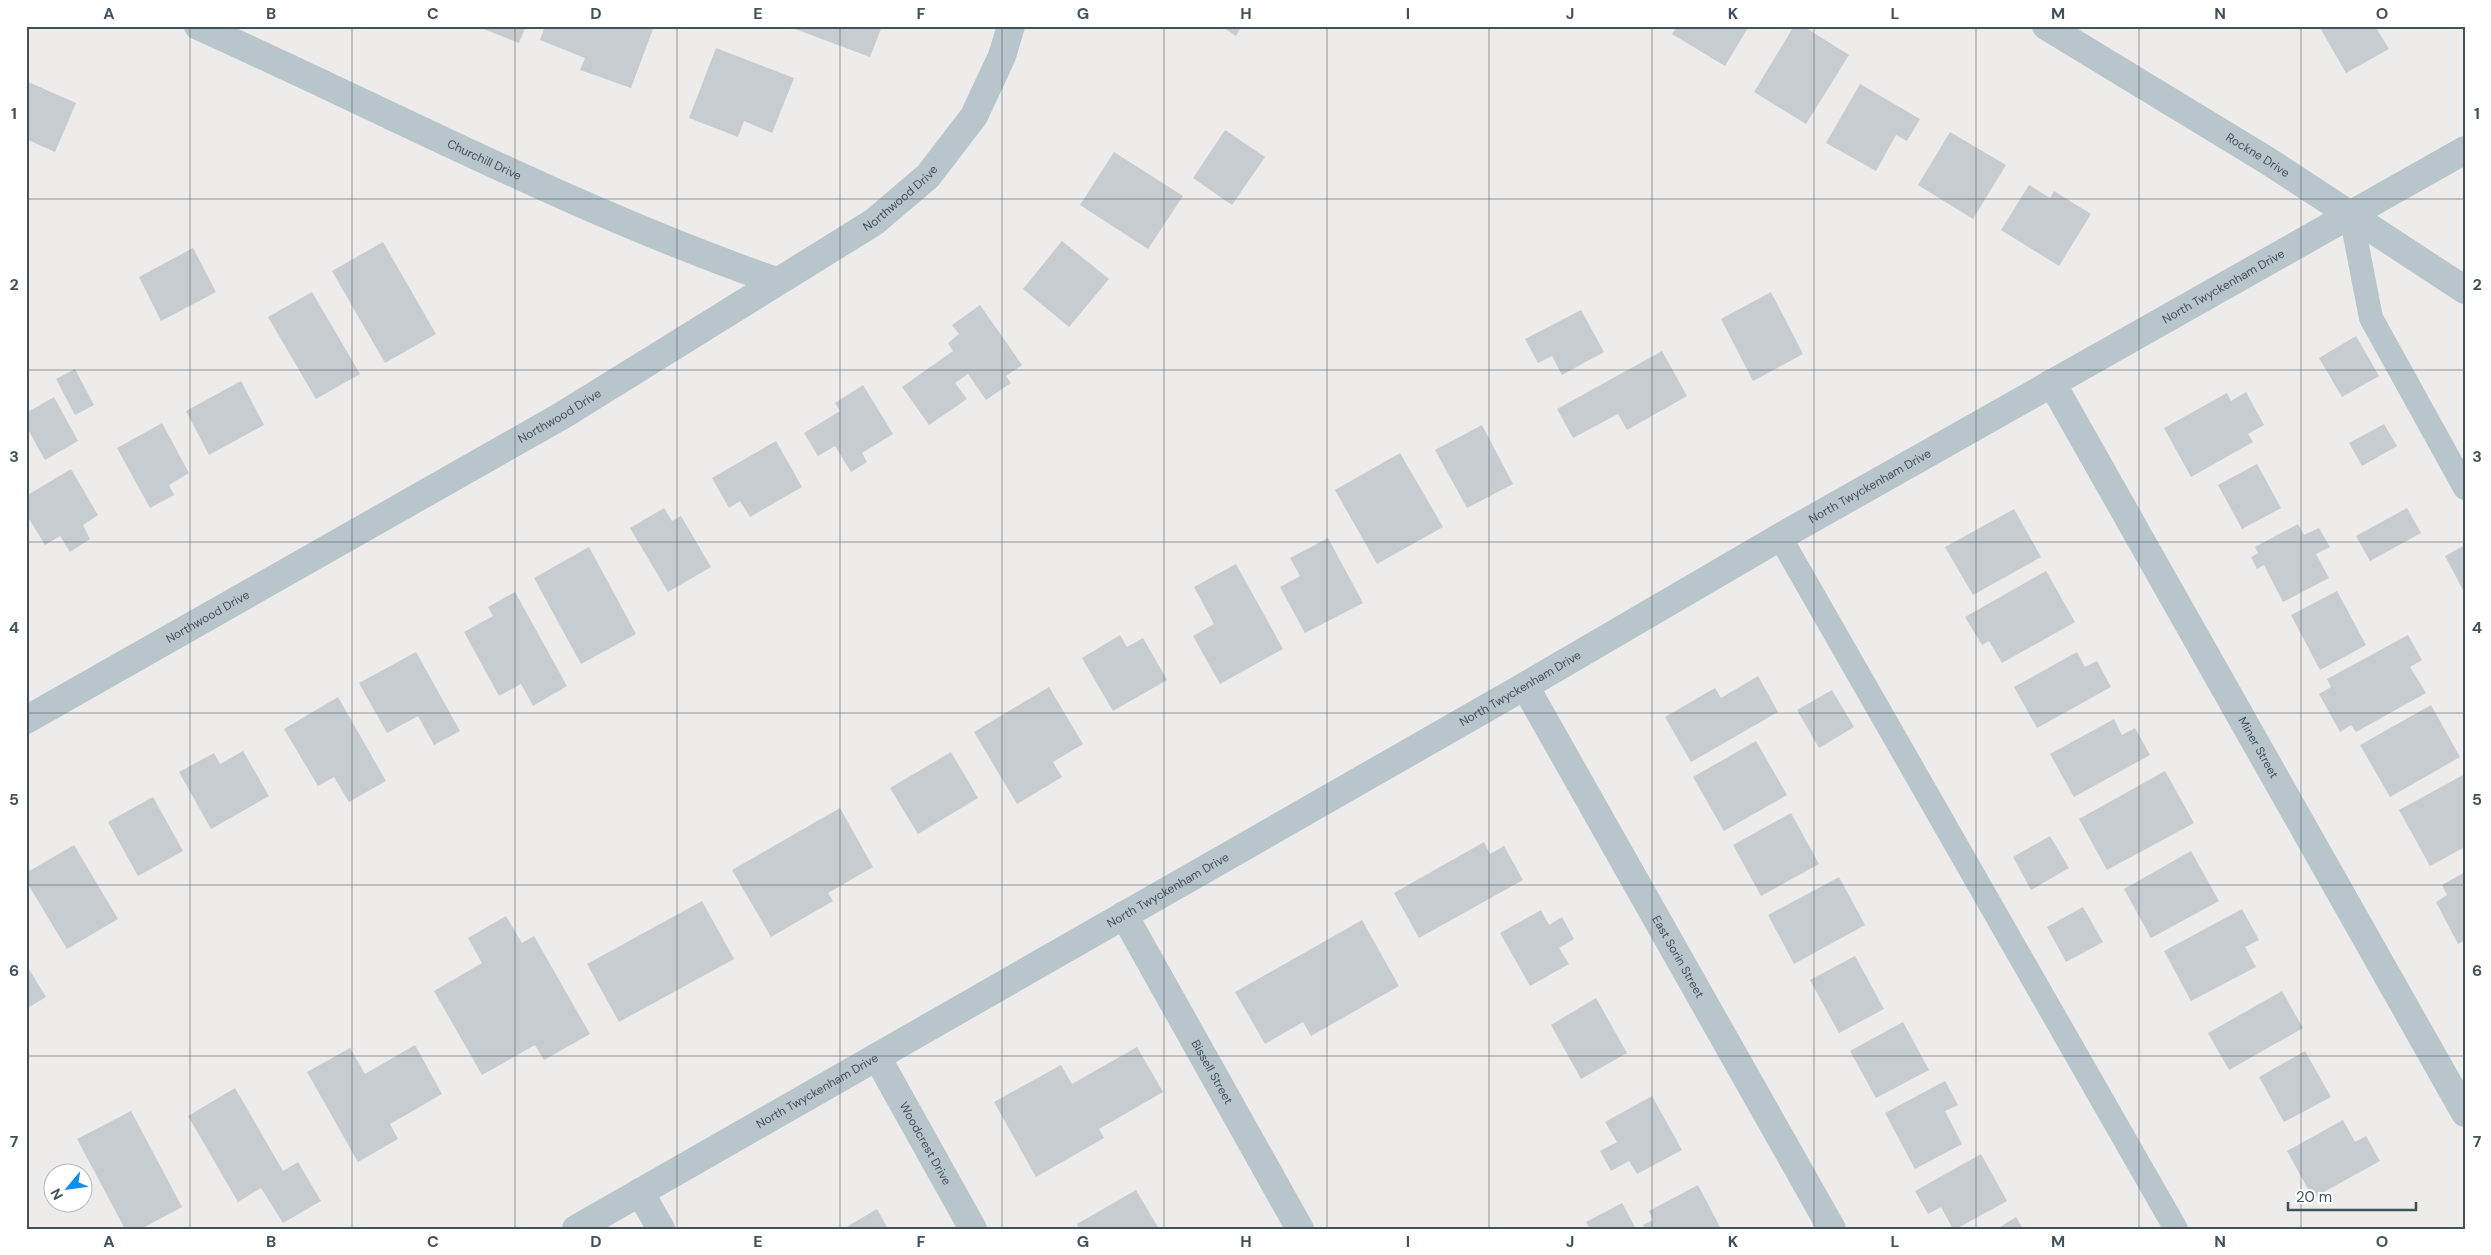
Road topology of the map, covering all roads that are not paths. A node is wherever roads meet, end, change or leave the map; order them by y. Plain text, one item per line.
1 (198, 26) edge
2 (1011, 26) edge
3 (2046, 26) edge
4 (2465, 150) edge
5 (2351, 215) junction
6 (776, 280) junction
7 (2465, 290) edge
8 (2052, 383) junction
9 (2465, 488) edge
10 (1780, 537) junction
11 (1525, 686) junction
12 (26, 720) edge
13 (1124, 915) junction
14 (877, 1057) junction
15 (2465, 1113) edge
16 (640, 1192) junction
17 (576, 1229) edge
18 (661, 1229) edge
19 (973, 1229) edge
20 (1300, 1229) edge
21 (1832, 1229) edge
22 (2176, 1229) edge

1 - 6 street, Churchill Drive
2 - 6 street, Northwood Drive
3 - 5 street, Rockne Drive
4 - 5 street, North Twyckenham Drive
5 - 7 street, Rockne Drive
5 - 8 street, North Twyckenham Drive
5 - 9 lane
6 - 12 street, Northwood Drive
8 - 10 street, North Twyckenham Drive
8 - 15 street, Miner Street
10 - 11 street, North Twyckenham Drive
10 - 22 lane
11 - 13 street, North Twyckenham Drive
11 - 21 street, East Sorin Street
13 - 14 street, North Twyckenham Drive
13 - 20 street, Bissell Street
14 - 16 street, North Twyckenham Drive
14 - 19 street, Woodcrest Drive
16 - 17 street, North Twyckenham Drive
16 - 18 street

